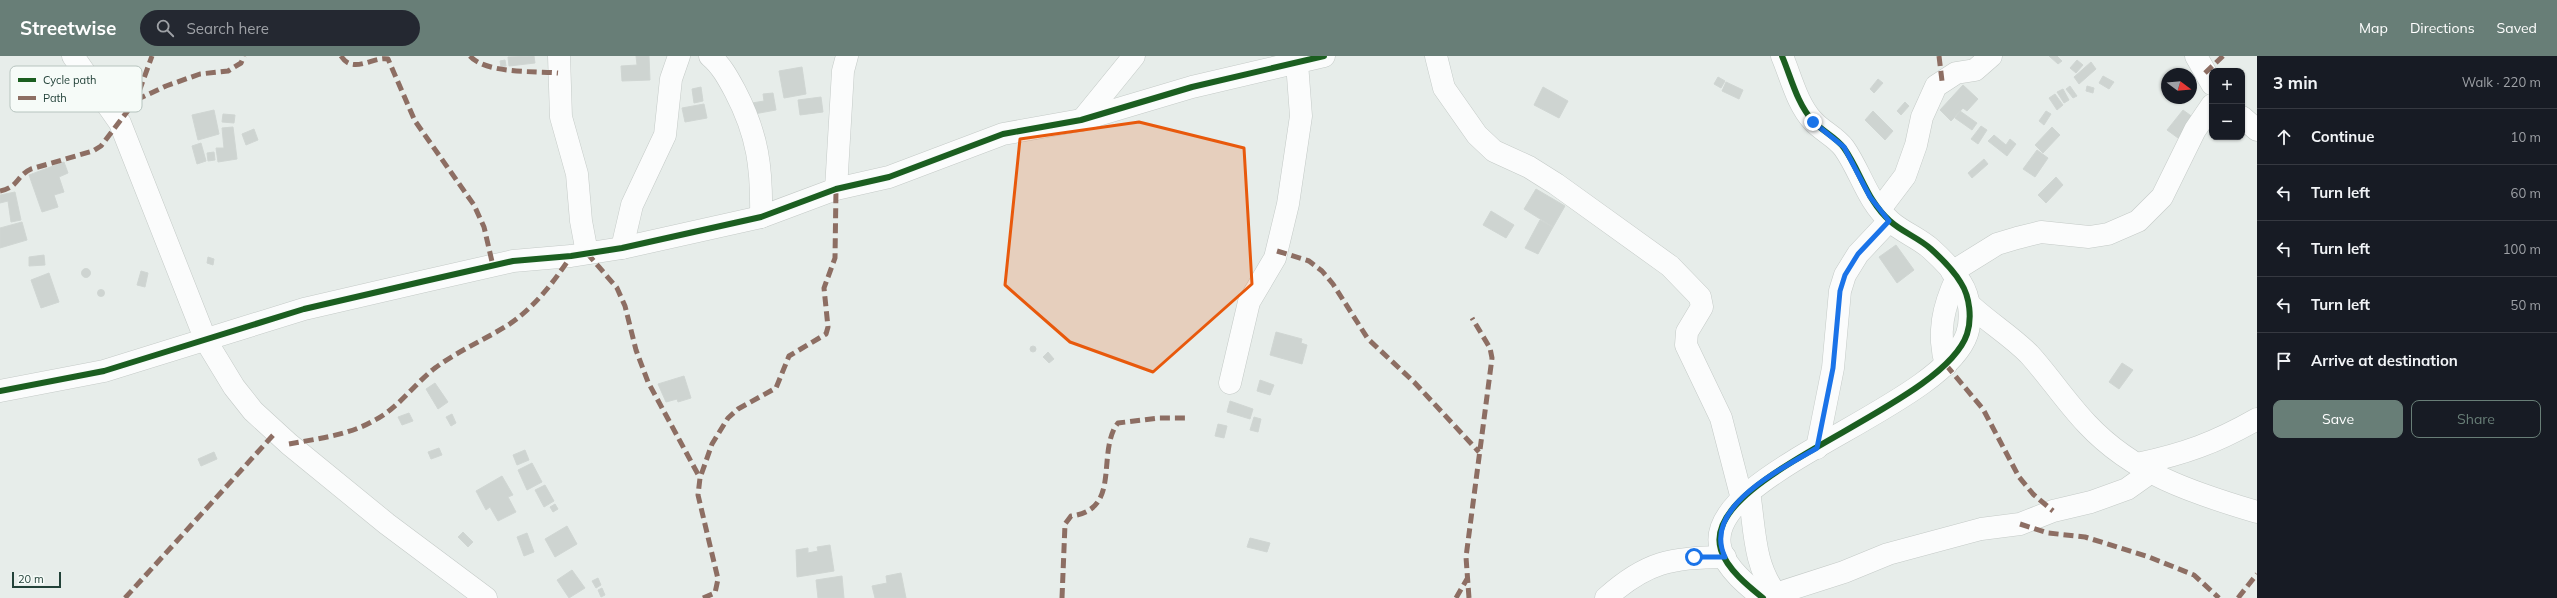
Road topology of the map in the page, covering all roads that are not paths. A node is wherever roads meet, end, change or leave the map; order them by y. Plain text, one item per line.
1 (73, 56) edge
2 (559, 56) edge
3 (679, 56) edge
4 (710, 56) edge
5 (847, 56) edge
6 (1324, 56) edge
7 (1436, 56) edge
8 (1782, 56) edge
9 (1991, 56) edge
10 (2196, 56) edge
11 (1132, 58) edge
12 (1297, 63) junction
13 (80, 66) edge
14 (2209, 79) edge
15 (2209, 109) edge
16 (112, 112) edge
17 (1081, 120) junction
18 (2245, 120) edge
19 (2257, 130) edge
20 (836, 189) junction
21 (1884, 215) junction
22 (761, 217) junction
23 (622, 248) junction
24 (587, 253) junction
25 (1954, 275) junction
26 (1968, 304) junction
27 (206, 341) junction
28 (1946, 365) junction
29 (1230, 383) dead end
30 (0, 391) edge
31 (2257, 418) edge
32 (1817, 448) junction
33 (2144, 468) junction
34 (1746, 495) junction
35 (2257, 512) edge
36 (1725, 557) junction
37 (1768, 597) edge
38 (486, 598) edge
39 (1606, 598) edge

1 - 13 street
2 - 24 street
3 - 23 street
4 - 22 street
5 - 20 street
6 - 12 street
7 - 34 street
8 - 21 street
9 - 21 street
10 - 14 street
11 - 17 street
12 - 17 street
12 - 29 street
15 - 25 street
16 - 27 street
17 - 20 street
18 - 19 street
20 - 22 street
21 - 25 street
21 - 32 street
22 - 23 street
23 - 24 street
24 - 27 street
25 - 26 street
25 - 28 street
26 - 28 street
26 - 33 street
27 - 30 street
27 - 38 street
28 - 32 street
31 - 33 street
32 - 34 street
33 - 35 street
33 - 37 street
34 - 36 street
34 - 37 street
36 - 37 street
36 - 39 street

